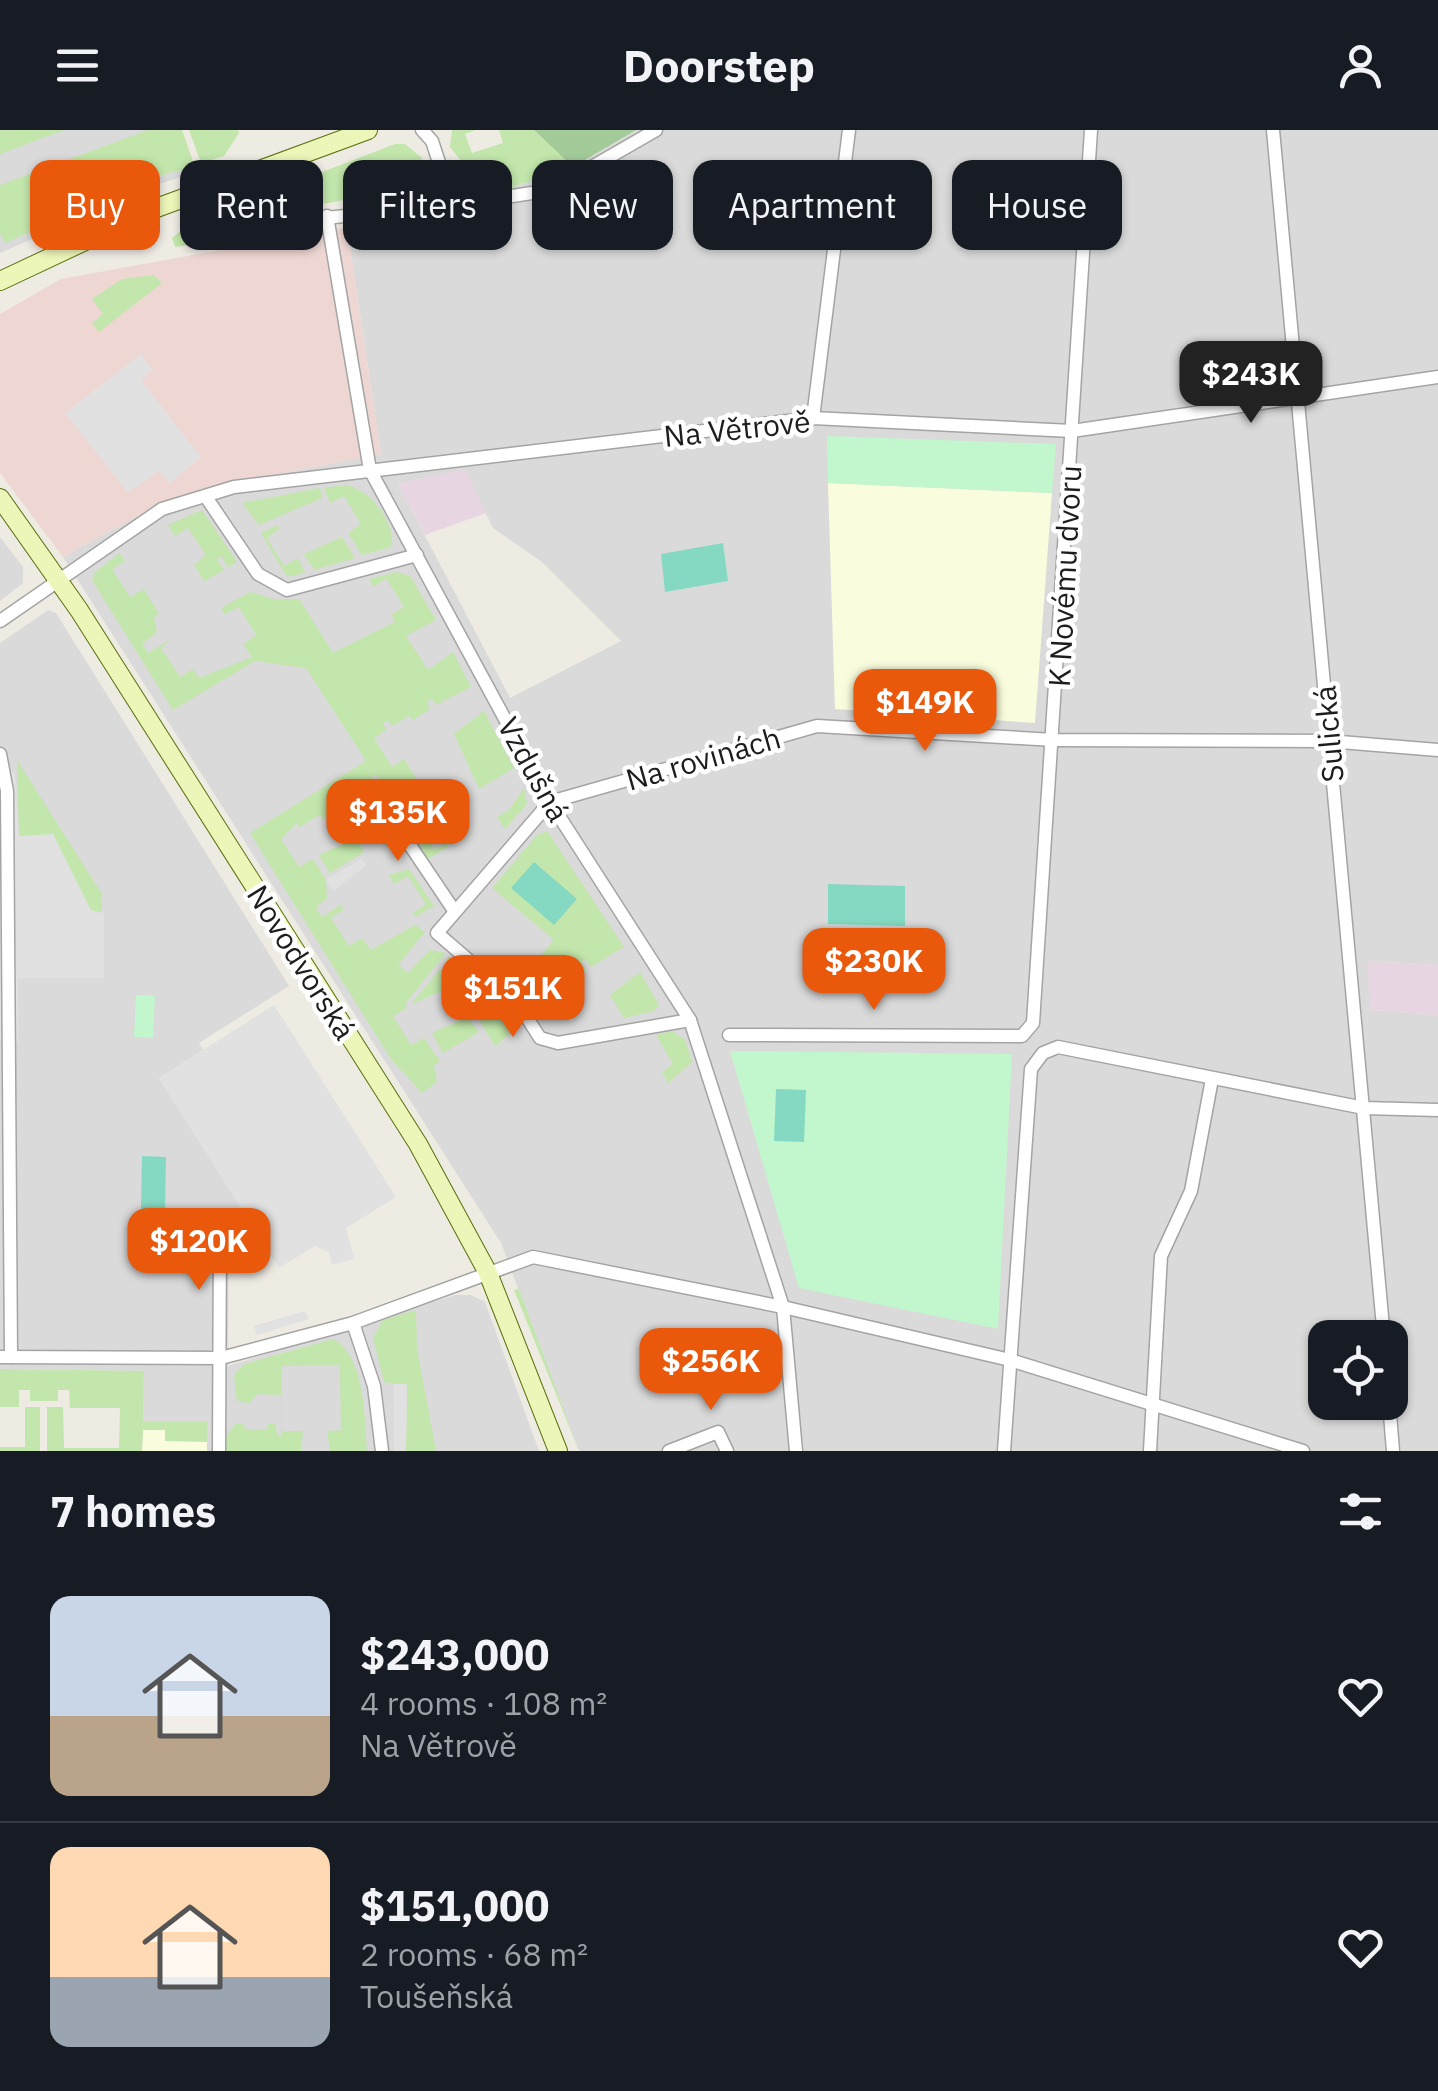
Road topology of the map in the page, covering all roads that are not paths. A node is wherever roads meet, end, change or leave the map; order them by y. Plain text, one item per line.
1 (368, 130) edge
2 (422, 130) edge
3 (656, 130) edge
4 (849, 130) edge
5 (1091, 130) edge
6 (1273, 130) edge
7 (438, 160) edge
8 (512, 196) edge
9 (343, 215) edge
10 (323, 216) edge
11 (327, 216) junction
12 (1, 277) edge
13 (1438, 377) edge
14 (1300, 398) junction
15 (813, 418) junction
16 (1066, 431) junction
17 (370, 470) junction
18 (206, 497) junction
19 (0, 498) edge
20 (418, 554) junction
21 (58, 579) junction
22 (0, 621) edge
23 (1054, 740) junction
24 (1328, 741) junction
25 (1438, 750) edge
26 (0, 754) edge
27 (377, 796) dead end
28 (550, 802) junction
29 (454, 910) junction
30 (690, 1020) junction
31 (729, 1035) dead end
32 (1212, 1079) junction
33 (1364, 1108) junction
34 (1438, 1110) edge
35 (220, 1228) dead end
36 (488, 1273) junction
37 (783, 1307) junction
38 (1382, 1320) edge
39 (352, 1323) junction
40 (5, 1357) edge
41 (221, 1358) junction
42 (1010, 1360) junction
43 (1153, 1404) junction
44 (1390, 1420) edge
45 (219, 1451) edge
46 (382, 1451) edge
47 (558, 1451) edge
48 (669, 1451) edge
49 (727, 1451) edge
50 (796, 1451) edge
51 (1004, 1451) edge
52 (1150, 1451) edge
53 (1303, 1451) edge
54 (1393, 1451) edge

1 - 12 main road
2 - 7 street
3 - 8 street
4 - 15 street
5 - 16 street, K Novému dvoru
6 - 14 street, Sulická
9 - 11 street
10 - 11 street
11 - 17 street, Vzdušná
13 - 14 street, Na Větrově
14 - 16 street, Na Větrově
14 - 24 street, Sulická
15 - 16 street, Na Větrově
15 - 17 street, Na Větrově
16 - 23 street, K Novému dvoru
17 - 18 street, Na Větrově
17 - 20 street, Vzdušná
18 - 20 street
18 - 21 street, Na Větrově
19 - 21 main road, Novodvorská
20 - 28 street, Vzdušná
21 - 22 street, Na Větrově
21 - 36 main road, Novodvorská
23 - 24 street, Na rovinách
23 - 28 street, Na rovinách
23 - 31 street, K Novému dvoru
24 - 25 street, Na rovinách
24 - 33 street, Sulická
26 - 40 street
27 - 29 street
28 - 29 street
28 - 30 street, Vzdušná
29 - 30 street
30 - 37 street, Vzdušná
32 - 33 street
32 - 42 street
32 - 43 street
33 - 34 street
33 - 38 street, Sulická
35 - 41 street
36 - 37 street
36 - 39 street
36 - 47 main road, Novodvorská
37 - 42 street
37 - 50 street, Vzdušná
39 - 41 street
39 - 46 street
40 - 41 street
41 - 45 street
42 - 43 street
42 - 51 street
43 - 52 street
43 - 53 street
44 - 54 street
48 - 49 street

